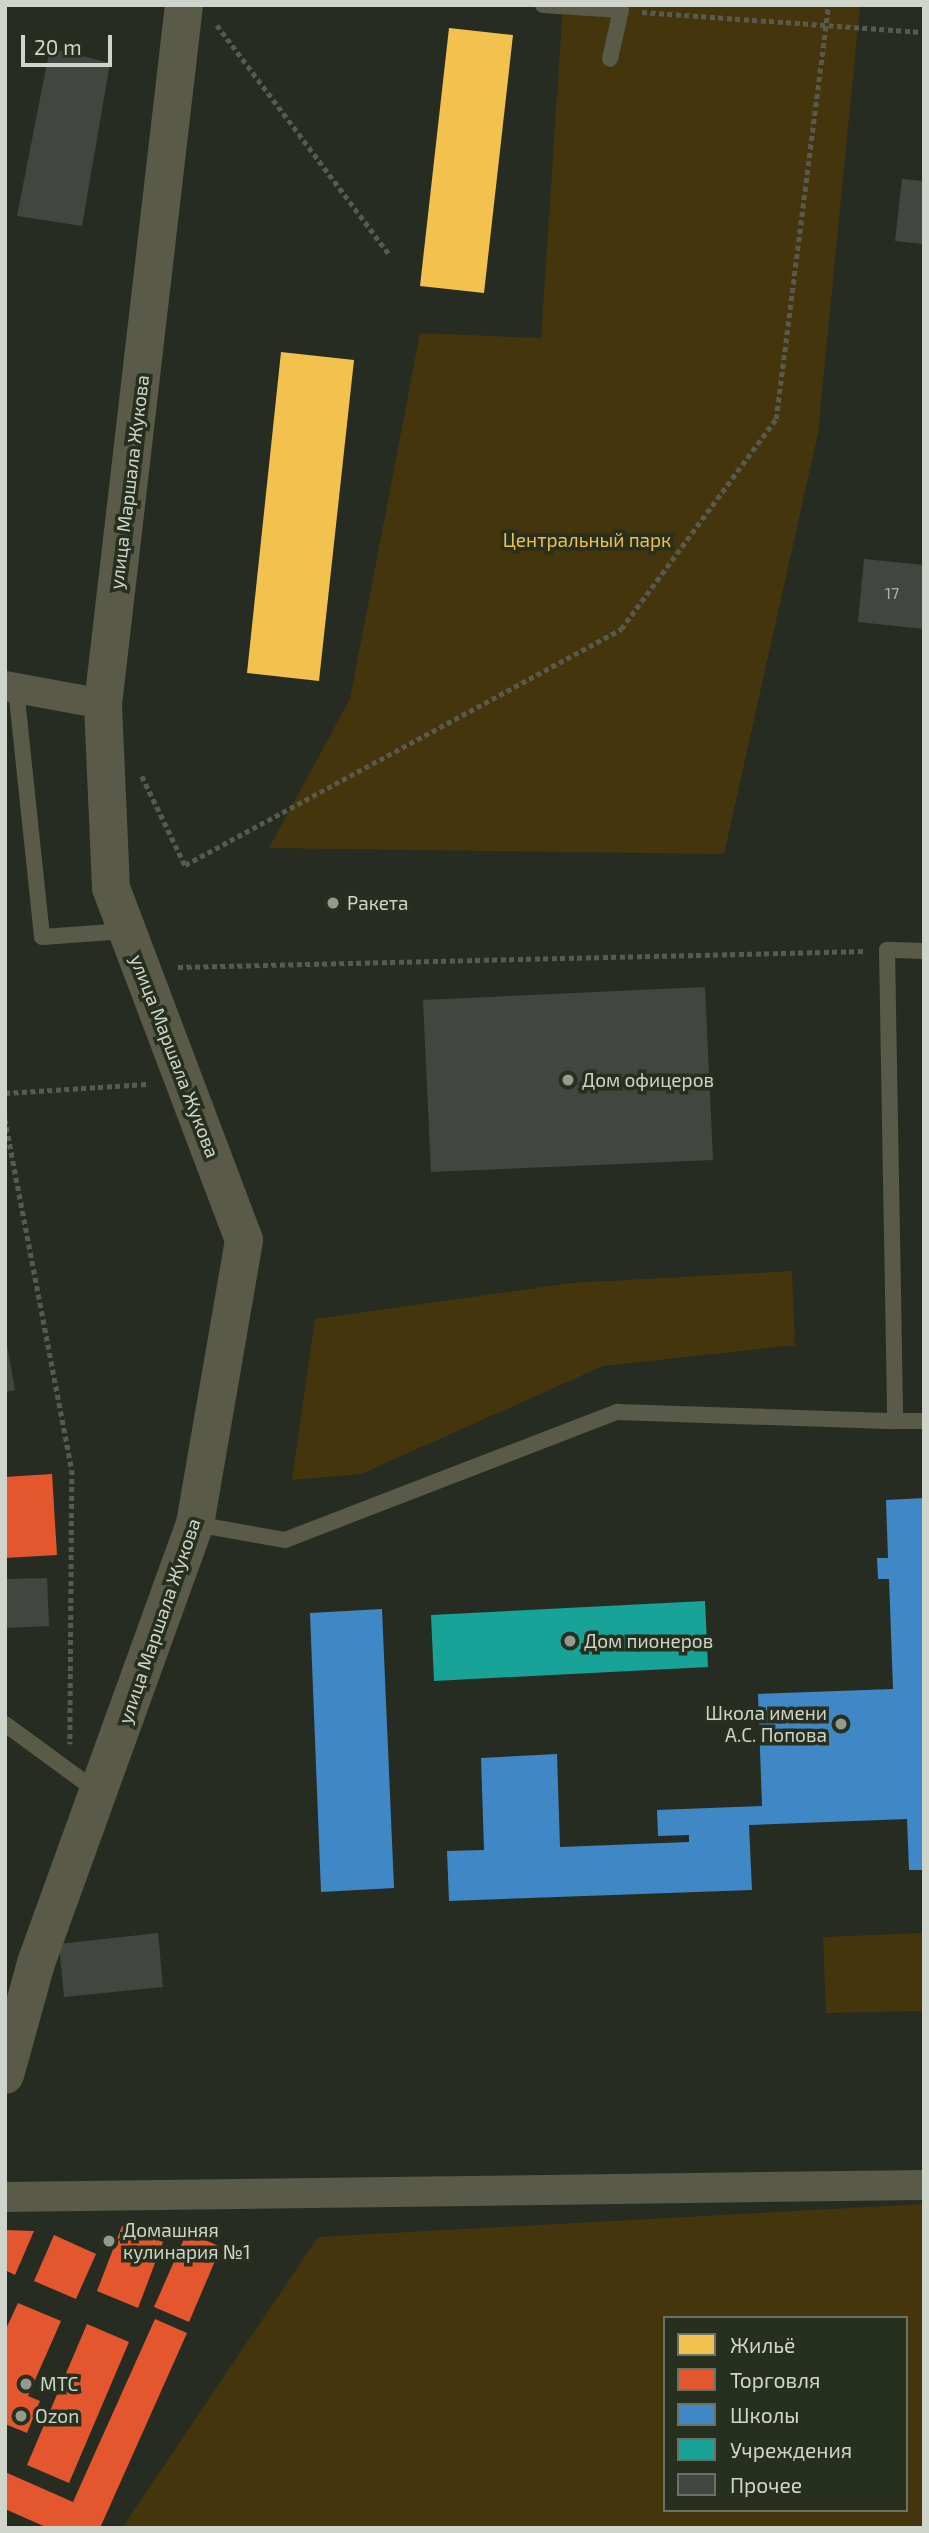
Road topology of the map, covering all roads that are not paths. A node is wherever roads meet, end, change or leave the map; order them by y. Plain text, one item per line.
1 (543, 5) edge
2 (197, 11) edge
3 (610, 59) dead end
4 (10, 688) edge
5 (103, 704) junction
6 (127, 931) junction
7 (924, 951) edge
8 (895, 1421) junction
9 (924, 1421) edge
10 (195, 1524) junction
11 (5, 1724) edge
12 (84, 1783) junction
13 (5, 2075) edge
14 (924, 2185) edge
15 (5, 2197) edge

1 - 3 lane
2 - 5 street, улица Маршала Жукова
4 - 5 street
4 - 6 lane
5 - 6 street, улица Маршала Жукова
6 - 10 street, улица Маршала Жукова
7 - 8 lane
8 - 9 lane
8 - 10 lane
10 - 12 street, улица Маршала Жукова
11 - 12 lane
12 - 13 street, улица Маршала Жукова
14 - 15 street

